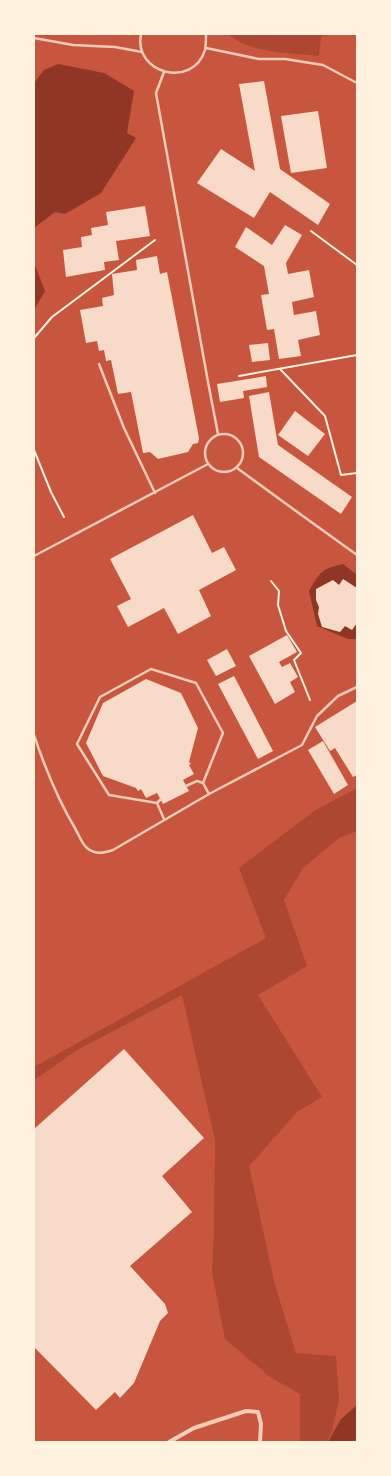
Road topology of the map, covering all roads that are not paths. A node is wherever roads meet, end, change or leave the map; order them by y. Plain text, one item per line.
1 (141, 34) edge
2 (206, 34) edge
3 (34, 38) edge
4 (206, 48) junction
5 (142, 52) junction
6 (164, 72) junction
7 (357, 83) edge
8 (99, 364) dead end
9 (218, 434) junction
10 (208, 464) junction
11 (237, 468) junction
12 (155, 493) junction
13 (357, 555) edge
14 (34, 556) edge
15 (357, 687) edge
16 (34, 735) edge
17 (203, 783) junction
18 (186, 786) dead end
19 (209, 794) junction
20 (160, 799) dead end
21 (156, 803) junction
22 (164, 819) junction
23 (169, 1442) edge
24 (260, 1442) edge

1 - 5 lane
2 - 4 lane
3 - 5 lane
4 - 6 lane
4 - 7 lane
5 - 6 lane
6 - 9 lane
8 - 12 lane
9 - 10 lane
9 - 11 lane
10 - 11 lane
10 - 12 lane
11 - 13 lane
12 - 14 lane
15 - 19 lane
16 - 22 lane
17 - 18 lane
17 - 19 lane
17 - 21 lane
19 - 22 lane
20 - 21 lane
21 - 22 lane
23 - 24 street

